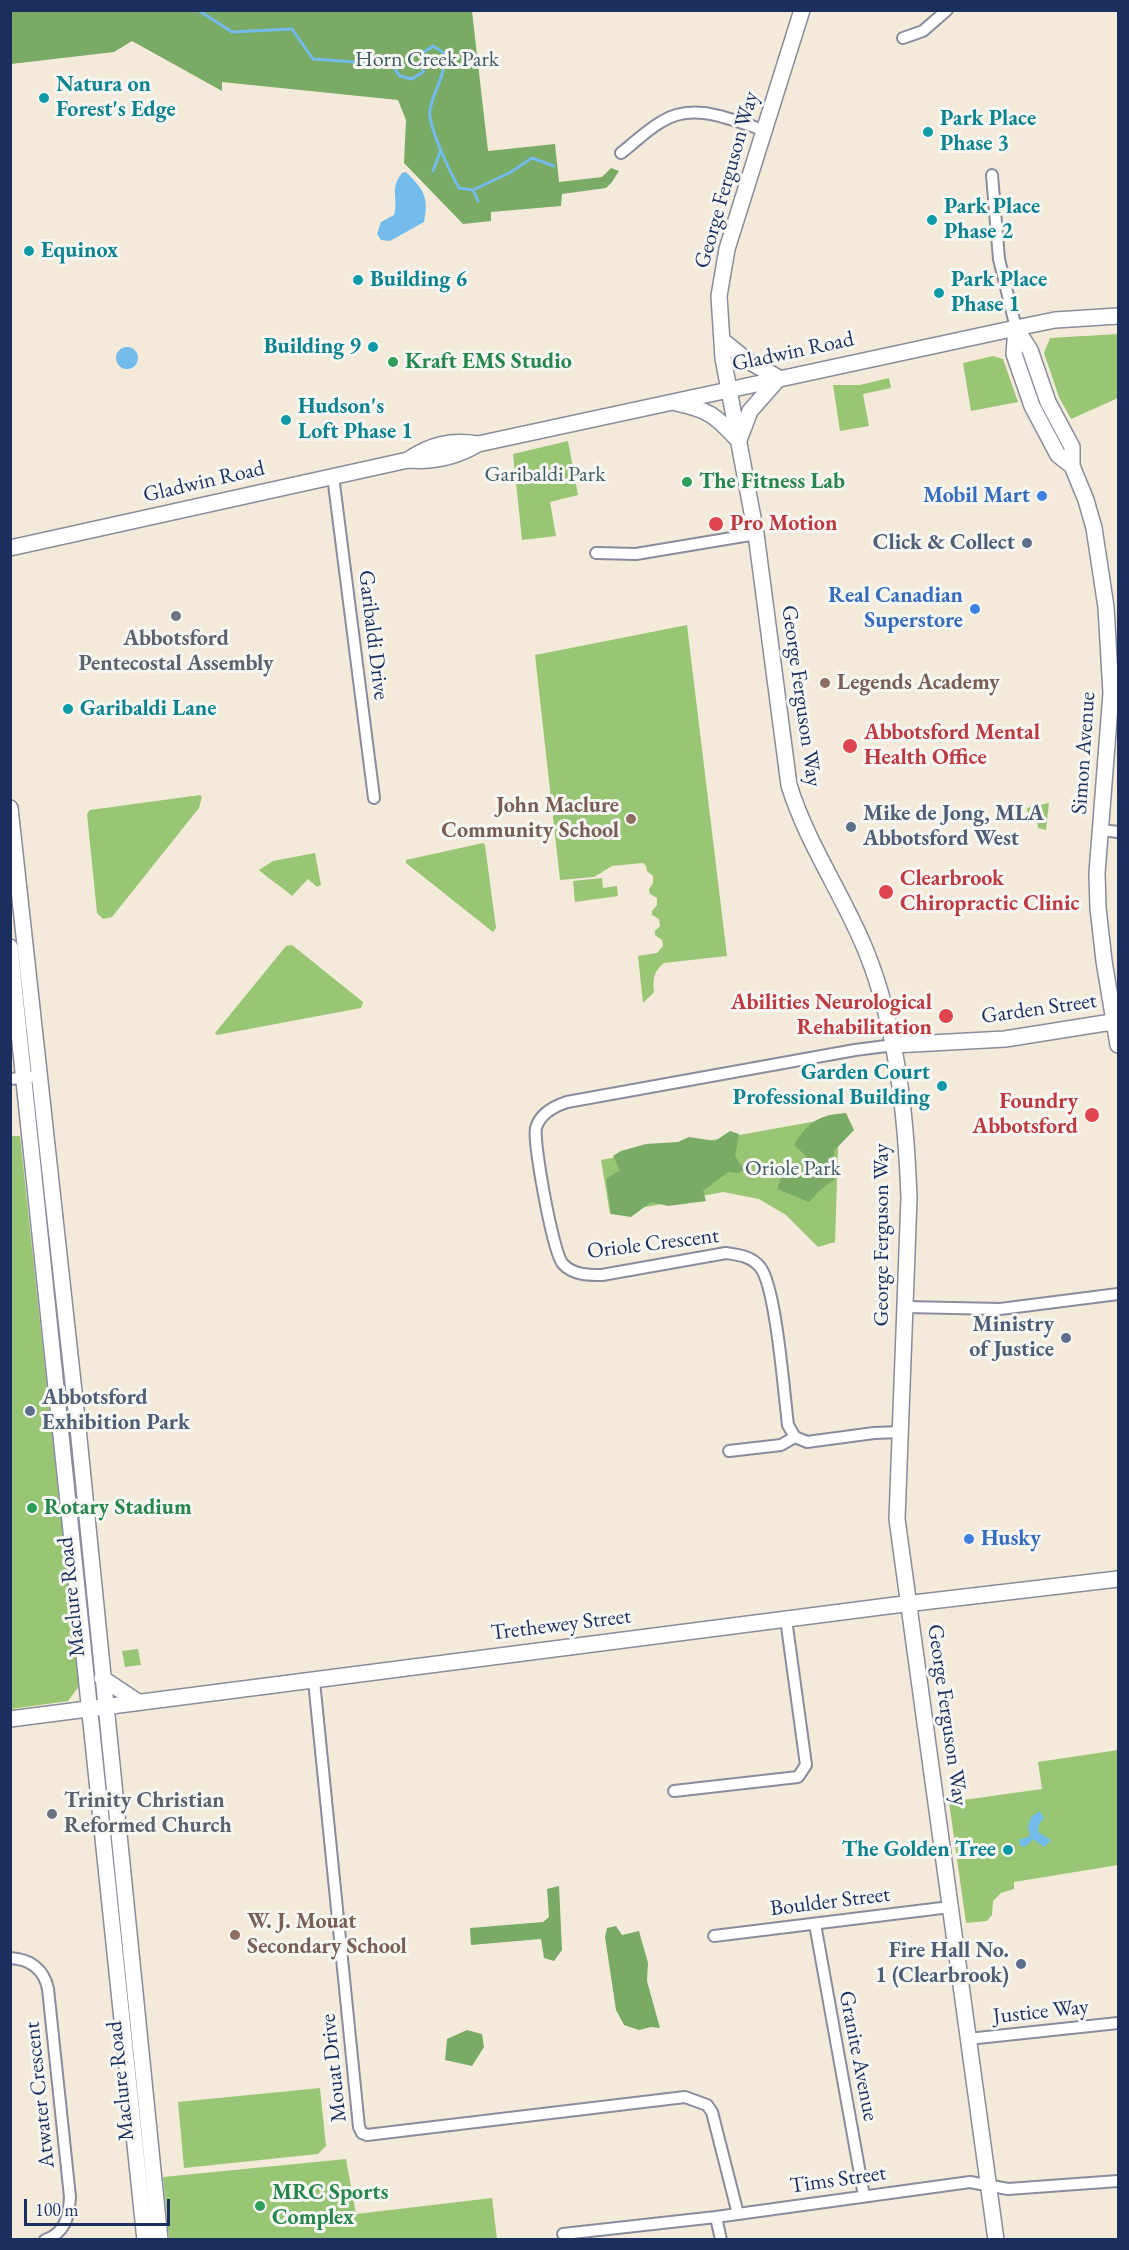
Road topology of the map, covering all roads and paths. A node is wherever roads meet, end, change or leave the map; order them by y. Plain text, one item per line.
1 (802, 10) edge
2 (947, 10) edge
3 (903, 38) dead end
4 (764, 130) junction
5 (621, 153) dead end
6 (992, 175) dead end
7 (1119, 316) edge
8 (1016, 328) junction
9 (722, 340) junction
10 (779, 378) junction
11 (728, 389) junction
12 (670, 402) junction
13 (739, 440) junction
14 (333, 476) junction
15 (10, 534) edge
16 (756, 534) junction
17 (26, 544) junction
18 (10, 548) edge
19 (596, 553) dead end
20 (10, 559) edge
21 (1114, 669) edge
22 (374, 798) dead end
23 (10, 808) edge
24 (1101, 830) junction
25 (1119, 832) edge
26 (10, 947) edge
27 (1116, 1021) edge
28 (894, 1045) junction
29 (1119, 1045) edge
30 (25, 1077) edge
31 (1119, 1294) edge
32 (905, 1307) junction
33 (901, 1432) junction
34 (795, 1437) junction
35 (729, 1451) dead end
36 (1119, 1579) edge
37 (909, 1603) junction
38 (786, 1619) junction
39 (102, 1677) junction
40 (314, 1681) junction
41 (138, 1702) junction
42 (97, 1708) junction
43 (10, 1719) edge
44 (674, 1791) dead end
45 (950, 1907) junction
46 (815, 1924) junction
47 (714, 1936) dead end
48 (10, 1958) edge
49 (1119, 2023) edge
50 (968, 2039) junction
51 (1119, 2181) edge
52 (988, 2185) junction
53 (864, 2196) junction
54 (738, 2214) junction
55 (716, 2217) junction
56 (563, 2234) dead end
57 (45, 2240) edge
58 (145, 2240) edge
59 (160, 2240) edge
60 (721, 2240) edge
61 (996, 2240) edge

1 - 4 main road, George Ferguson Way
2 - 3 street
4 - 5 street
4 - 9 main road, George Ferguson Way
6 - 8 street
7 - 8 main road, Gladwin Road
8 - 10 main road, Gladwin Road
8 - 21 main road, Simon Avenue
9 - 10 main road
9 - 11 main road, George Ferguson Way
10 - 11 main road, Gladwin Road
10 - 13 main road
11 - 12 main road, Gladwin Road
11 - 13 main road, George Ferguson Way
12 - 13 main road
12 - 14 main road, Gladwin Road
13 - 16 main road, George Ferguson Way
14 - 17 main road, Gladwin Road
14 - 22 street, Garibaldi Drive
15 - 17 main road
16 - 19 street
16 - 28 main road, George Ferguson Way
17 - 18 main road, Gladwin Road
17 - 20 main road
21 - 24 main road, Simon Avenue
23 - 30 main road, Maclure Road
24 - 25 street
24 - 27 main road, Simon Avenue
26 - 30 main road, Maclure Road
27 - 28 main road, Garden Street
27 - 29 main road, Simon Avenue
28 - 32 main road, George Ferguson Way
28 - 34 street, Oriole Crescent
30 - 39 main road, Maclure Road
30 - 42 main road, Maclure Road
31 - 32 street
32 - 33 main road, George Ferguson Way
33 - 34 street
33 - 37 main road, George Ferguson Way
34 - 35 street
36 - 37 main road, Trethewey Street
37 - 38 main road, Trethewey Street
37 - 45 main road, George Ferguson Way
38 - 40 main road, Trethewey Street
38 - 44 street
39 - 41 main road
39 - 42 main road, Maclure Road
40 - 41 main road, Trethewey Street
40 - 54 street, Mouat Drive
41 - 42 main road, Trethewey Street
42 - 43 main road, Trethewey Street
42 - 58 main road, Maclure Road
42 - 59 main road, Maclure Road
45 - 46 street, Boulder Street
45 - 50 main road, George Ferguson Way
46 - 47 street, Boulder Street
46 - 53 street, Granite Avenue
48 - 57 street, Atwater Crescent
49 - 50 street, Justice Way
50 - 52 main road, George Ferguson Way
51 - 52 street, Tims Street
52 - 53 street, Tims Street
52 - 61 main road, George Ferguson Way
53 - 54 street, Tims Street
54 - 55 street, Tims Street
55 - 56 street, Tims Street
55 - 60 street

